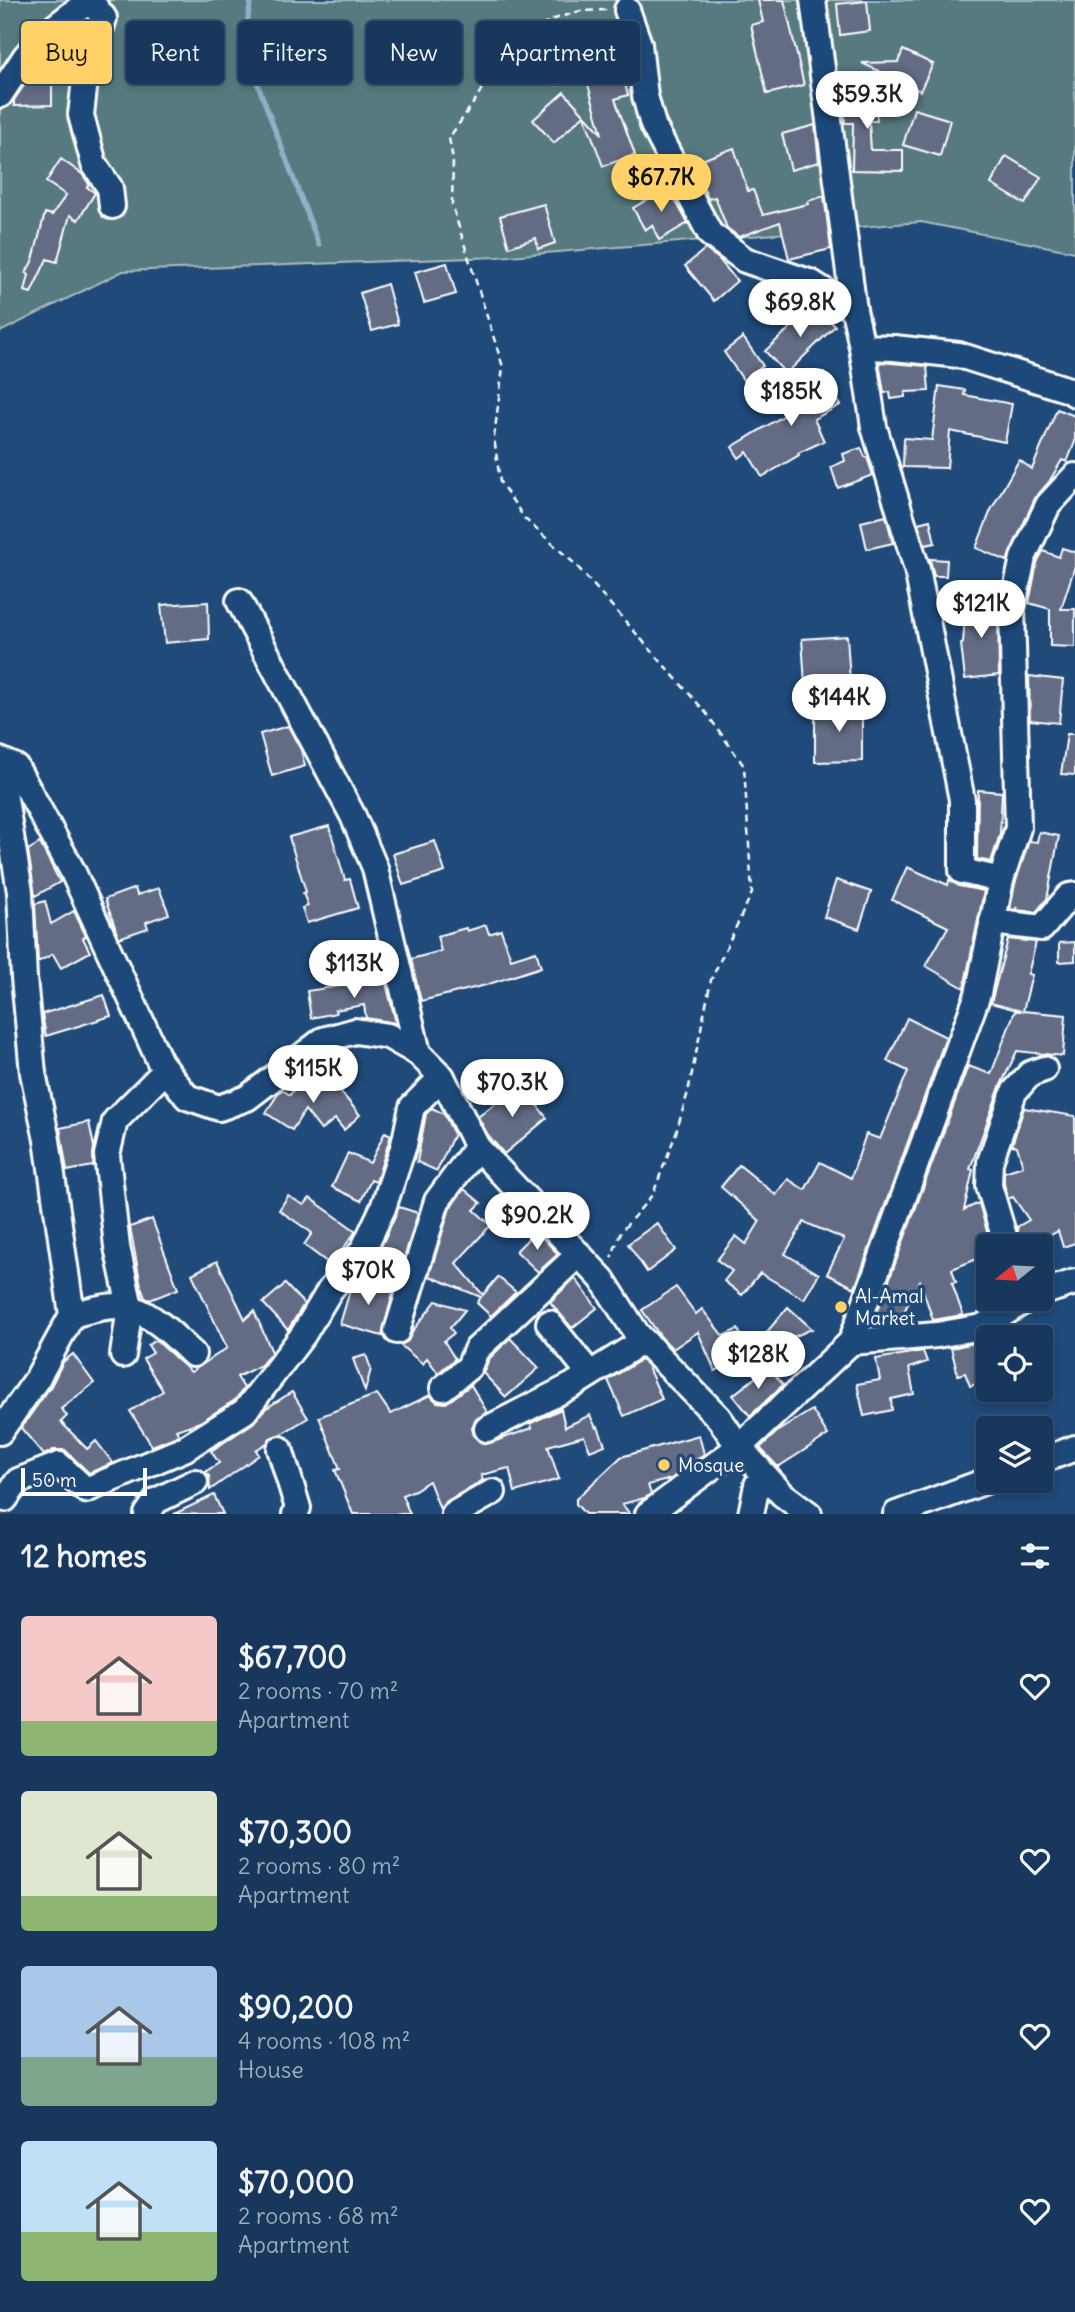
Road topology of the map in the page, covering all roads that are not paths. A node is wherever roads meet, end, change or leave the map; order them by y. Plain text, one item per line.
1 (90, 0) edge
2 (813, 0) edge
3 (627, 10) road end
4 (0, 95) edge
5 (112, 206) dead end
6 (854, 310) junction
7 (862, 347) junction
8 (1075, 394) edge
9 (1075, 476) edge
10 (239, 601) dead end
11 (0, 760) edge
12 (0, 767) edge
13 (1001, 880) junction
14 (1075, 895) edge
15 (992, 922) junction
16 (418, 1053) junction
17 (1044, 1069) dead end
18 (166, 1070) junction
19 (442, 1077) junction
20 (477, 1147) junction
21 (1003, 1234) edge
22 (579, 1254) junction
23 (1075, 1282) edge
24 (1054, 1289) edge
25 (130, 1307) junction
26 (1008, 1311) edge
27 (72, 1315) junction
28 (549, 1323) dead end
29 (397, 1331) dead end
30 (643, 1341) junction
31 (851, 1342) junction
32 (193, 1354) dead end
33 (123, 1355) dead end
34 (590, 1374) junction
35 (443, 1388) dead end
36 (487, 1429) dead end
37 (0, 1432) edge
38 (739, 1447) junction
39 (1075, 1448) edge
40 (280, 1449) dead end
41 (1053, 1456) edge
42 (195, 1482) dead end
43 (757, 1485) junction
44 (976, 1485) edge
45 (493, 1492) dead end
46 (5, 1503) edge
47 (147, 1514) edge
48 (295, 1514) edge
49 (454, 1514) edge
50 (648, 1514) edge
51 (751, 1514) edge
52 (780, 1514) edge
53 (809, 1514) edge
54 (896, 1514) edge

1 - 4 street
1 - 5 street
2 - 6 street
3 - 6 street
6 - 7 street
7 - 8 street
7 - 13 street
9 - 13 street
10 - 16 street
11 - 18 street
12 - 27 street
13 - 15 street
14 - 15 street
15 - 31 street
16 - 18 street
16 - 19 street
17 - 21 street
18 - 25 street
19 - 20 street
19 - 46 street
20 - 22 street
20 - 29 street
22 - 30 street
22 - 35 street
23 - 24 street
25 - 27 street
25 - 32 street
25 - 33 street
26 - 31 street
27 - 37 street
28 - 34 street
30 - 34 street
30 - 38 street
31 - 38 street
34 - 36 street
38 - 43 street
38 - 50 street
38 - 53 street
39 - 41 street
40 - 48 street
42 - 47 street
43 - 51 street
43 - 52 street
44 - 54 street
45 - 49 street

